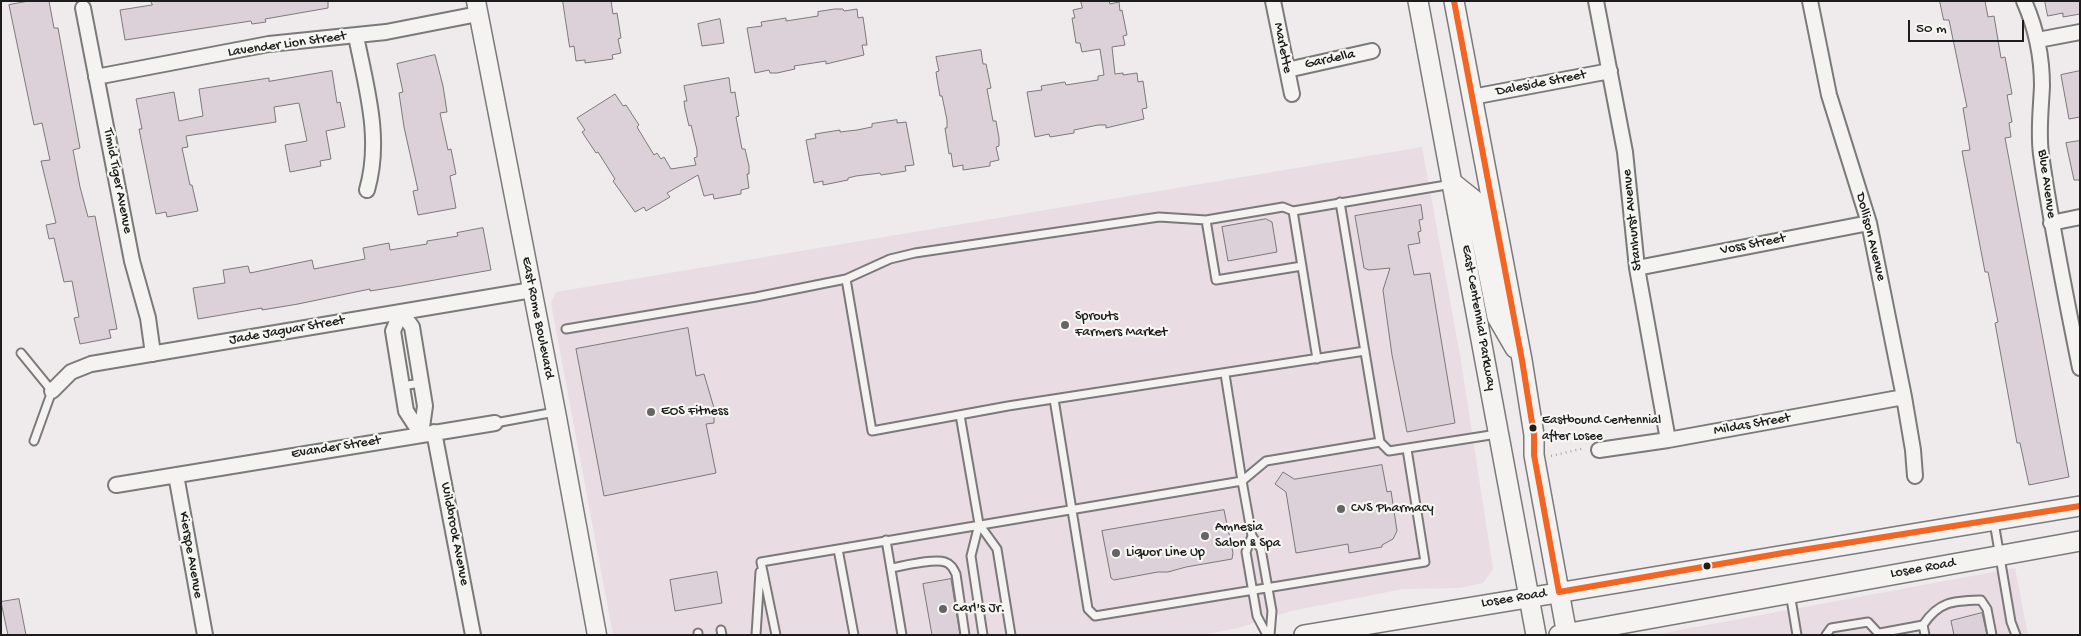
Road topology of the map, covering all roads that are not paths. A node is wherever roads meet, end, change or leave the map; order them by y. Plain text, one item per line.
1 (1273, 1) edge
2 (1418, 1) edge
3 (1454, 1) edge
4 (1596, 1) edge
5 (1810, 1) edge
6 (2024, 1) edge
7 (83, 8) dead end
8 (477, 8) edge
9 (2080, 32) edge
10 (356, 36) junction
11 (2038, 40) junction
12 (1372, 51) dead end
13 (1287, 70) junction
14 (1610, 71) junction
15 (96, 77) junction
16 (1292, 94) dead end
17 (1472, 97) junction
18 (1454, 184) junction
19 (367, 190) dead end
20 (1340, 202) junction
21 (1293, 211) junction
22 (2080, 217) edge
23 (1206, 220) junction
24 (1869, 223) junction
25 (2051, 223) junction
26 (1302, 266) junction
27 (1637, 268) junction
28 (846, 279) junction
29 (532, 290) junction
30 (401, 312) junction
31 (566, 329) dead end
32 (1365, 351) junction
33 (21, 354) dead end
34 (153, 354) junction
35 (1317, 359) junction
36 (1522, 360) junction
37 (2080, 368) edge
38 (1225, 374) junction
39 (421, 382) junction
40 (402, 386) junction
41 (52, 392) junction
42 (1904, 398) junction
43 (1054, 399) junction
44 (556, 412) junction
45 (960, 415) junction
46 (495, 423) joint
47 (428, 433) junction
48 (1500, 434) junction
49 (34, 440) dead end
50 (1668, 440) junction
51 (1380, 442) junction
52 (1407, 449) junction
53 (1598, 450) road end
54 (176, 475) junction
55 (1914, 476) dead end
56 (1242, 481) junction
57 (116, 485) dead end
58 (2080, 506) edge
59 (1072, 509) junction
60 (1994, 520) junction
61 (979, 524) junction
62 (1252, 536) junction
63 (886, 540) junction
64 (2080, 541) edge
65 (838, 549) junction
66 (1999, 555) junction
67 (761, 562) junction
68 (891, 568) junction
69 (1268, 587) junction
70 (1252, 590) junction
71 (1559, 592) junction
72 (1790, 593) junction
73 (1529, 596) junction
74 (1923, 625) junction
75 (1564, 634) edge
76 (1880, 634) edge
77 (205, 635) edge
78 (473, 635) edge
79 (597, 635) edge
80 (756, 635) edge
81 (776, 635) edge
82 (854, 635) edge
83 (902, 635) edge
84 (965, 635) edge
85 (983, 635) edge
86 (1011, 635) edge
87 (1268, 635) edge
88 (1304, 635) edge
89 (1536, 635) edge
90 (1798, 635) edge
91 (1826, 635) edge
92 (1925, 635) edge
93 (1992, 635) edge
94 (2016, 635) edge

1 - 13 street, Marlette
2 - 18 main road, East Centennial Parkway
3 - 17 main road
4 - 14 street, Stanhurst Avenue
5 - 24 street, Dollison Avenue
6 - 11 street, Blue Avenue
7 - 15 street, Timid Tiger Avenue
8 - 10 street, Lavender Lion Street
8 - 29 street, East Rome Boulevard
9 - 11 street
10 - 15 street, Lavender Lion Street
10 - 19 street
11 - 25 street, Blue Avenue
12 - 13 street, Gardella
13 - 16 street, Marlette
14 - 17 street, Daleside Street
14 - 27 street, Stanhurst Avenue
15 - 34 street, Timid Tiger Avenue
17 - 36 main road
18 - 20 lane
18 - 36 main road
18 - 48 main road, East Centennial Parkway
20 - 21 lane
20 - 32 lane
21 - 23 lane
21 - 26 lane
22 - 25 street
23 - 26 lane
23 - 28 lane
24 - 27 street, Voss Street
24 - 42 street, Dollison Avenue
25 - 37 street, Blue Avenue
26 - 35 lane
27 - 50 street, Stanhurst Avenue
28 - 31 lane
28 - 45 lane
29 - 30 street, Jade Jaguar Street
29 - 44 street, East Rome Boulevard
30 - 34 street, Jade Jaguar Street
30 - 39 street, Wildbrook Avenue
30 - 40 street, Wildbrook Avenue
32 - 35 lane
32 - 51 lane
33 - 41 lane
34 - 41 street, Jade Jaguar Street
35 - 38 lane
36 - 71 main road
38 - 43 lane
38 - 56 lane
39 - 40 lane
39 - 47 street, Wildbrook Avenue
40 - 47 street, Wildbrook Avenue
41 - 49 lane
42 - 50 street, Mildas Street
42 - 55 street, Dollison Avenue
43 - 45 lane
43 - 59 lane
44 - 46 lane, Evander Street
44 - 79 street, East Rome Boulevard
45 - 61 lane
46 - 47 street, Evander Street
47 - 54 street, Evander Street
47 - 78 street, Wildbrook Avenue
48 - 52 lane
48 - 73 main road, East Centennial Parkway
50 - 53 street, Mildas Street
51 - 52 lane
51 - 56 lane
52 - 69 lane
54 - 57 street, Evander Street
54 - 77 street, Kierspe Avenue
56 - 59 lane
56 - 62 lane
58 - 60 main road, Losee Road
59 - 61 lane
59 - 70 lane
60 - 66 lane
60 - 71 main road, Losee Road
61 - 63 lane
61 - 85 lane
61 - 86 lane
62 - 69 lane
62 - 70 lane
63 - 65 lane
63 - 68 lane
64 - 66 main road, Losee Road
65 - 67 lane
65 - 82 lane
66 - 72 main road, Losee Road
66 - 94 lane
67 - 80 lane
67 - 81 lane
68 - 83 lane
68 - 84 lane
69 - 70 lane
69 - 87 lane
70 - 87 lane
71 - 73 main road, Losee Road
71 - 75 main road
72 - 75 main road, Losee Road
72 - 90 lane
73 - 88 main road, Losee Road
73 - 89 main road, East Centennial Parkway
74 - 76 lane
74 - 92 lane
74 - 93 lane
76 - 91 lane

